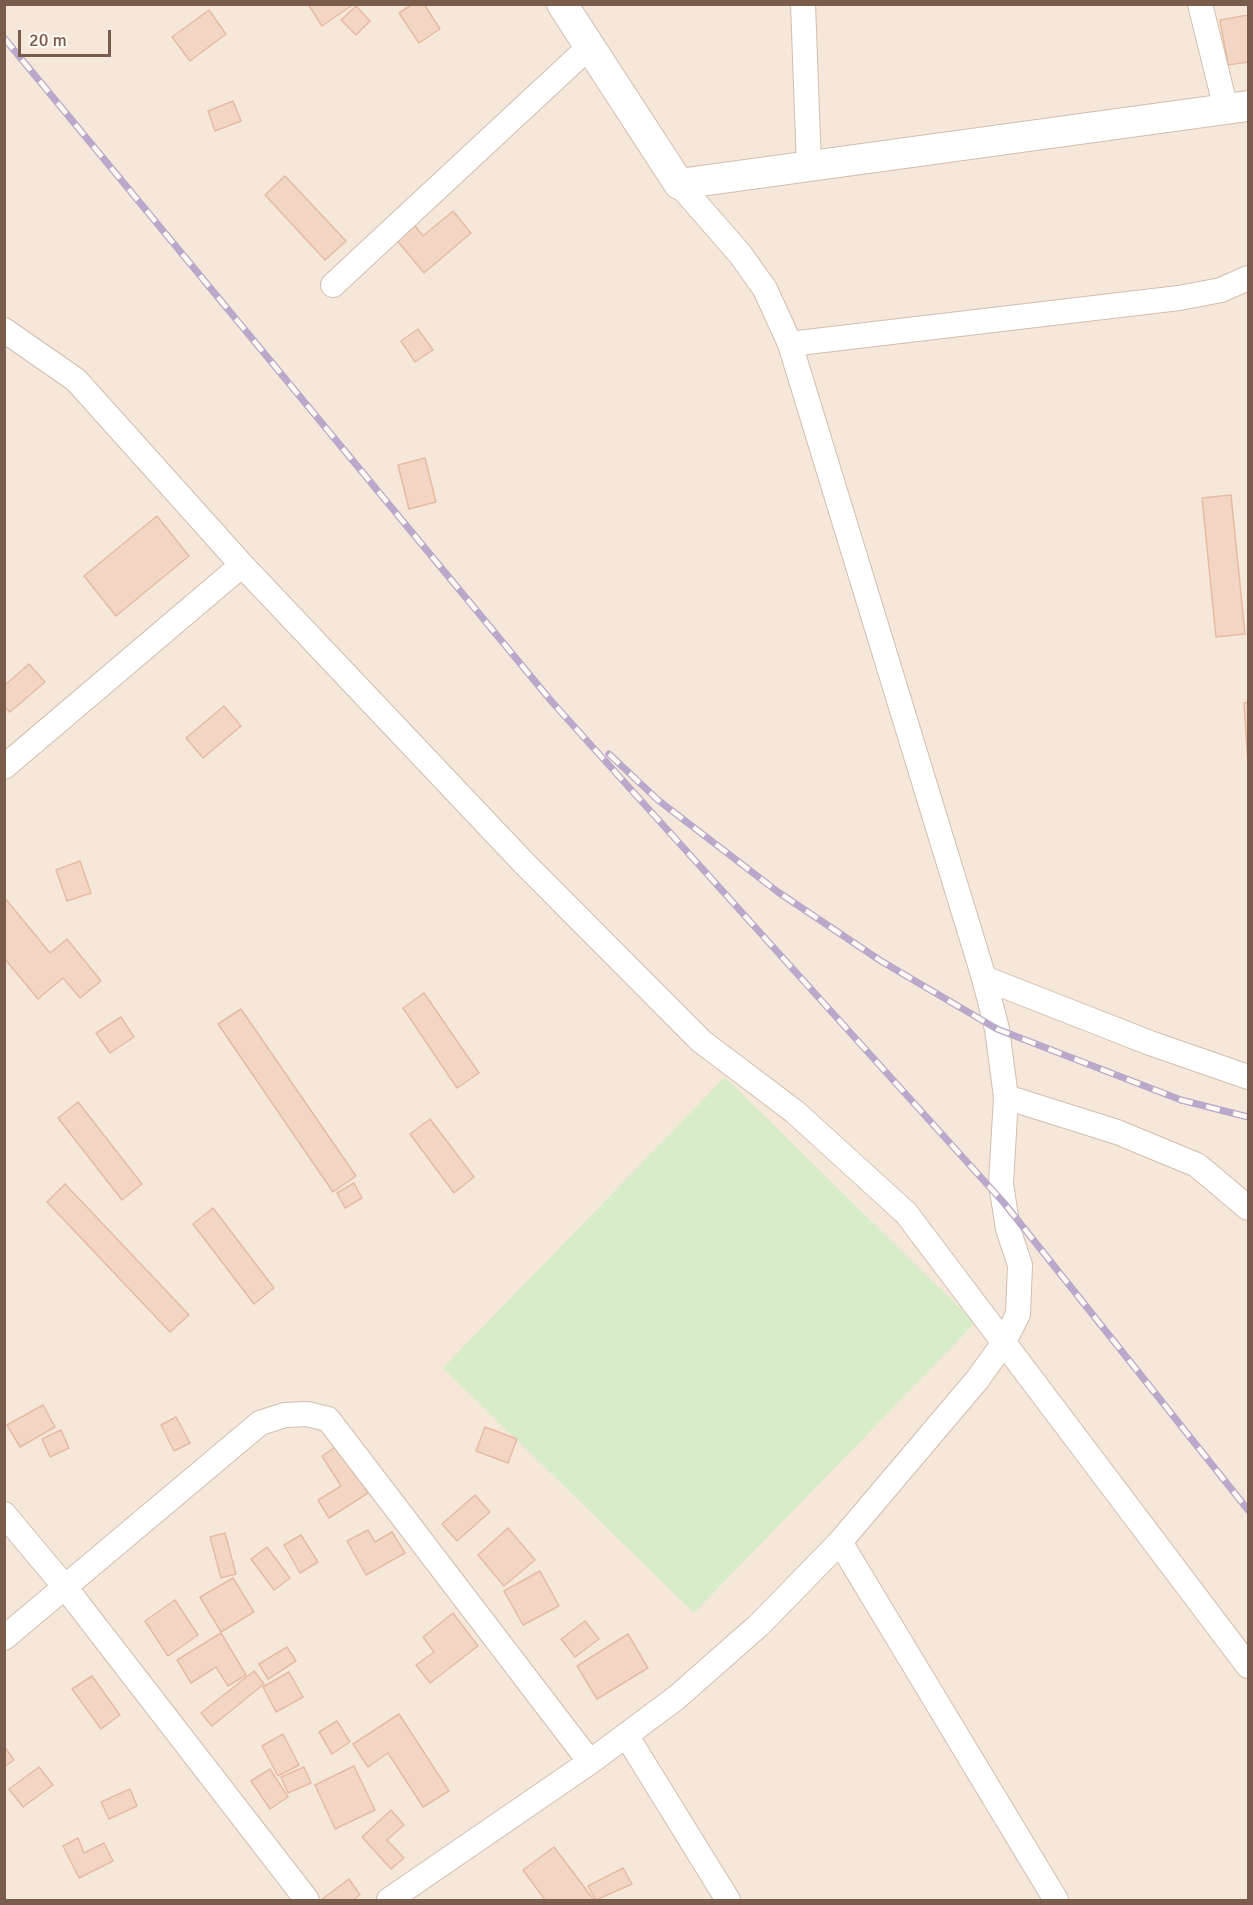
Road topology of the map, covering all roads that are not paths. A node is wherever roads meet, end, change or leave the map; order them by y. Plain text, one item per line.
1 (562, 4) edge
2 (802, 4) edge
3 (1200, 4) edge
4 (589, 47) junction
5 (1237, 107) edge
6 (809, 166) junction
7 (679, 184) junction
8 (1248, 278) edge
9 (333, 285) dead end
10 (4, 330) edge
11 (789, 344) junction
12 (242, 565) junction
13 (4, 767) edge
14 (984, 978) junction
15 (1248, 1077) edge
16 (1006, 1097) junction
17 (1248, 1208) edge
18 (1003, 1344) junction
19 (4, 1514) edge
20 (840, 1542) junction
21 (65, 1587) junction
22 (4, 1638) edge
23 (1248, 1666) edge
24 (626, 1735) junction
25 (590, 1762) junction
26 (307, 1900) edge
27 (389, 1900) edge
28 (728, 1900) edge
29 (1056, 1900) edge

1 - 4 street
2 - 6 street
3 - 5 street
4 - 7 street
4 - 9 street
5 - 6 street
6 - 7 street
7 - 11 street
8 - 11 street
10 - 12 street
11 - 14 street
12 - 13 street
12 - 18 street
14 - 15 street
14 - 16 street
16 - 17 street
16 - 18 street
18 - 20 street
18 - 23 street
19 - 21 street
20 - 24 street
20 - 29 street
21 - 22 street
21 - 25 street
21 - 26 street
24 - 25 street
24 - 28 street
25 - 27 street

